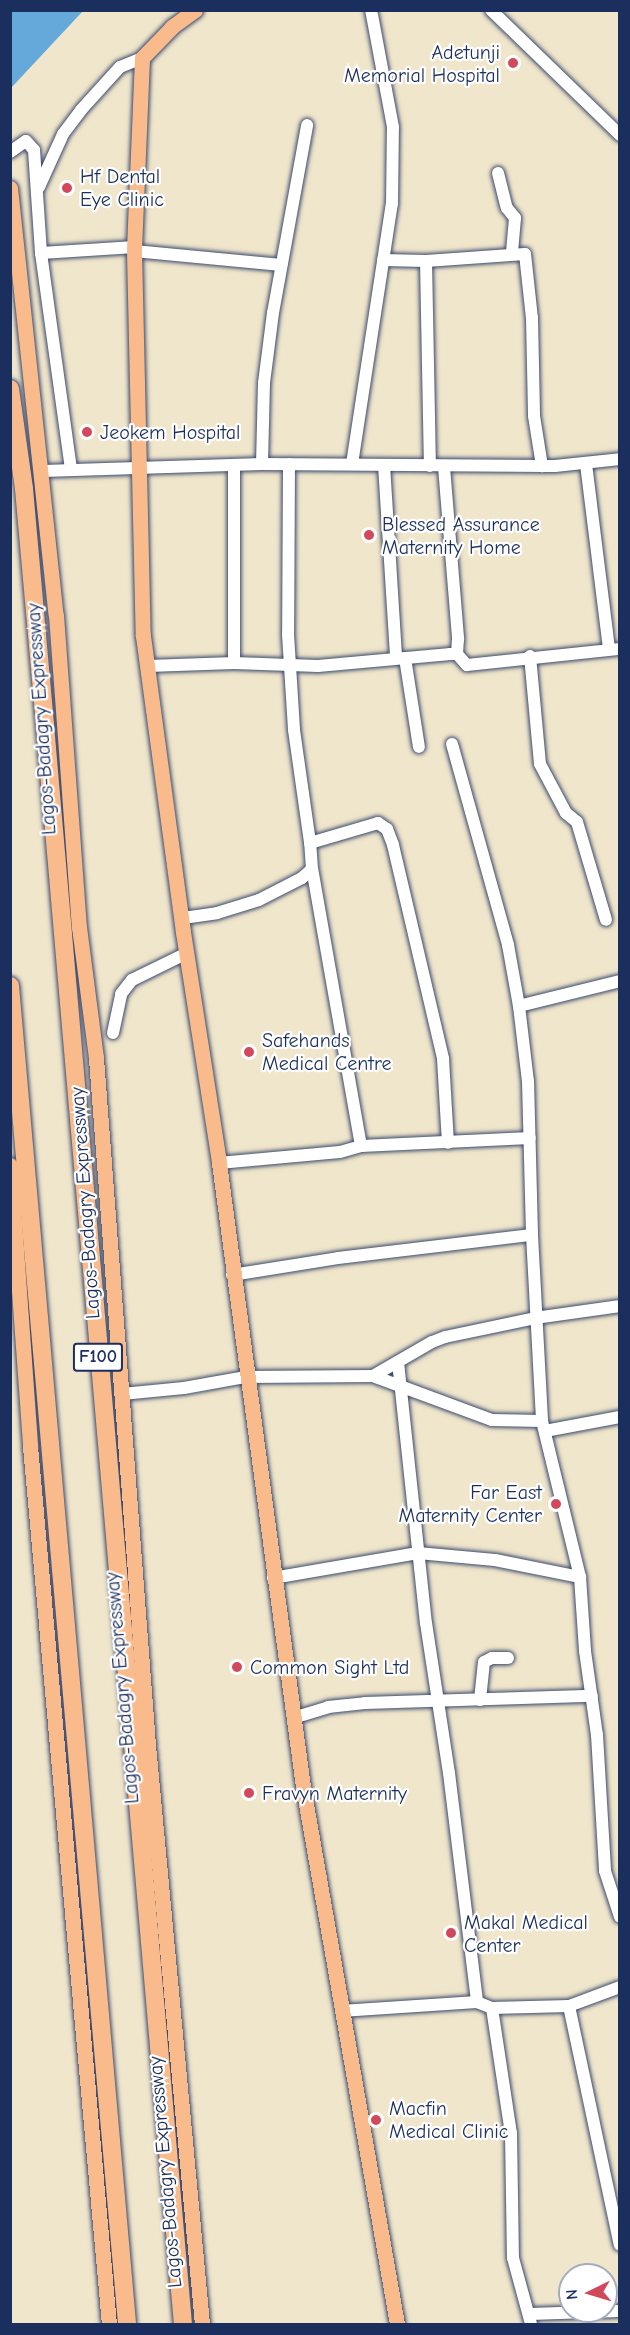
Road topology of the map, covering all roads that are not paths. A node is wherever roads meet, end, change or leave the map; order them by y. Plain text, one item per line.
1 (195, 10) edge
2 (371, 10) edge
3 (491, 10) edge
4 (142, 58) junction
5 (307, 125) dead end
6 (620, 135) edge
7 (10, 152) edge
8 (498, 173) dead end
9 (10, 188) edge
10 (37, 191) junction
11 (134, 249) junction
12 (41, 253) junction
13 (512, 254) junction
14 (383, 260) junction
15 (426, 261) junction
16 (281, 265) junction
17 (10, 389) edge
18 (620, 459) edge
19 (262, 464) junction
20 (289, 464) junction
21 (352, 464) junction
22 (586, 464) junction
23 (234, 465) junction
24 (384, 465) junction
25 (430, 466) junction
26 (542, 466) junction
27 (444, 467) junction
28 (138, 469) junction
29 (71, 470) junction
30 (43, 471) junction
31 (614, 649) edge
32 (457, 654) junction
33 (530, 657) junction
34 (401, 658) junction
35 (234, 663) junction
36 (148, 666) junction
37 (291, 666) junction
38 (452, 744) dead end
39 (419, 747) dead end
40 (310, 843) junction
41 (312, 869) junction
42 (183, 918) junction
43 (606, 920) dead end
44 (187, 953) junction
45 (620, 981) edge
46 (10, 986) edge
47 (519, 1006) junction
48 (113, 1033) dead end
49 (530, 1138) junction
50 (448, 1143) junction
51 (361, 1146) junction
52 (219, 1163) junction
53 (10, 1166) edge
54 (532, 1235) junction
55 (232, 1275) junction
56 (620, 1306) edge
57 (535, 1318) junction
58 (398, 1362) junction
59 (374, 1376) junction
60 (246, 1377) junction
61 (399, 1386) junction
62 (122, 1394) junction
63 (620, 1417) edge
64 (544, 1426) junction
65 (418, 1553) junction
66 (580, 1577) junction
67 (273, 1578) junction
68 (508, 1658) dead end
69 (592, 1696) junction
70 (480, 1700) junction
71 (438, 1701) junction
72 (293, 1718) junction
73 (620, 1917) edge
74 (620, 1987) edge
75 (477, 2002) junction
76 (569, 2006) junction
77 (492, 2008) junction
78 (341, 2011) junction
79 (620, 2245) edge
80 (620, 2311) edge
81 (530, 2319) edge
82 (109, 2325) edge
83 (127, 2325) edge
84 (183, 2325) edge
85 (202, 2325) edge
86 (397, 2325) edge

1 - 4 main road
2 - 14 street
3 - 6 street
4 - 10 street
4 - 11 main road
5 - 16 street
7 - 10 street
8 - 13 street
9 - 30 main road, Lagos-Badagry Expressway
10 - 12 street
11 - 12 street
11 - 16 street
11 - 28 main road
12 - 29 street
13 - 15 street
13 - 26 street
14 - 15 street
14 - 21 street
15 - 25 street
16 - 19 street
17 - 84 highway, Lagos-Badagry Expressway / F100
18 - 22 street
19 - 20 street
19 - 23 street
20 - 21 street
20 - 37 street
21 - 24 street
22 - 26 street
22 - 31 street
23 - 28 street
23 - 35 street
24 - 25 street
24 - 34 street
25 - 27 street
26 - 27 street
27 - 32 street
28 - 29 street
28 - 36 main road
29 - 30 street
30 - 62 main road, Lagos-Badagry Expressway
31 - 33 street
32 - 33 street
32 - 34 street
33 - 43 street
34 - 37 street
34 - 39 street
35 - 36 street
35 - 37 street
36 - 42 main road
37 - 40 street
38 - 47 street
40 - 41 street
40 - 50 street
41 - 42 street
41 - 51 street
42 - 44 main road
44 - 48 street
44 - 52 main road
45 - 47 street
46 - 83 highway
47 - 49 street
49 - 50 street
49 - 54 street
50 - 51 street
51 - 52 street
52 - 55 main road
53 - 82 main road
54 - 55 street
54 - 57 street
55 - 60 main road
56 - 57 street
57 - 58 street
57 - 64 street
58 - 59 street
58 - 61 street
59 - 60 street
59 - 61 street
60 - 62 street
60 - 67 main road
61 - 64 street
61 - 65 street
62 - 85 main road, Lagos-Badagry Expressway
63 - 64 street
64 - 66 street
65 - 66 street
65 - 67 street
65 - 71 street
66 - 69 street
67 - 72 main road
68 - 70 street
69 - 70 street
69 - 73 street
70 - 71 street
71 - 72 street
71 - 75 street
72 - 78 main road
74 - 76 street
75 - 77 street
75 - 78 street
76 - 77 street
76 - 79 street
77 - 81 street
78 - 86 main road
80 - 81 street

